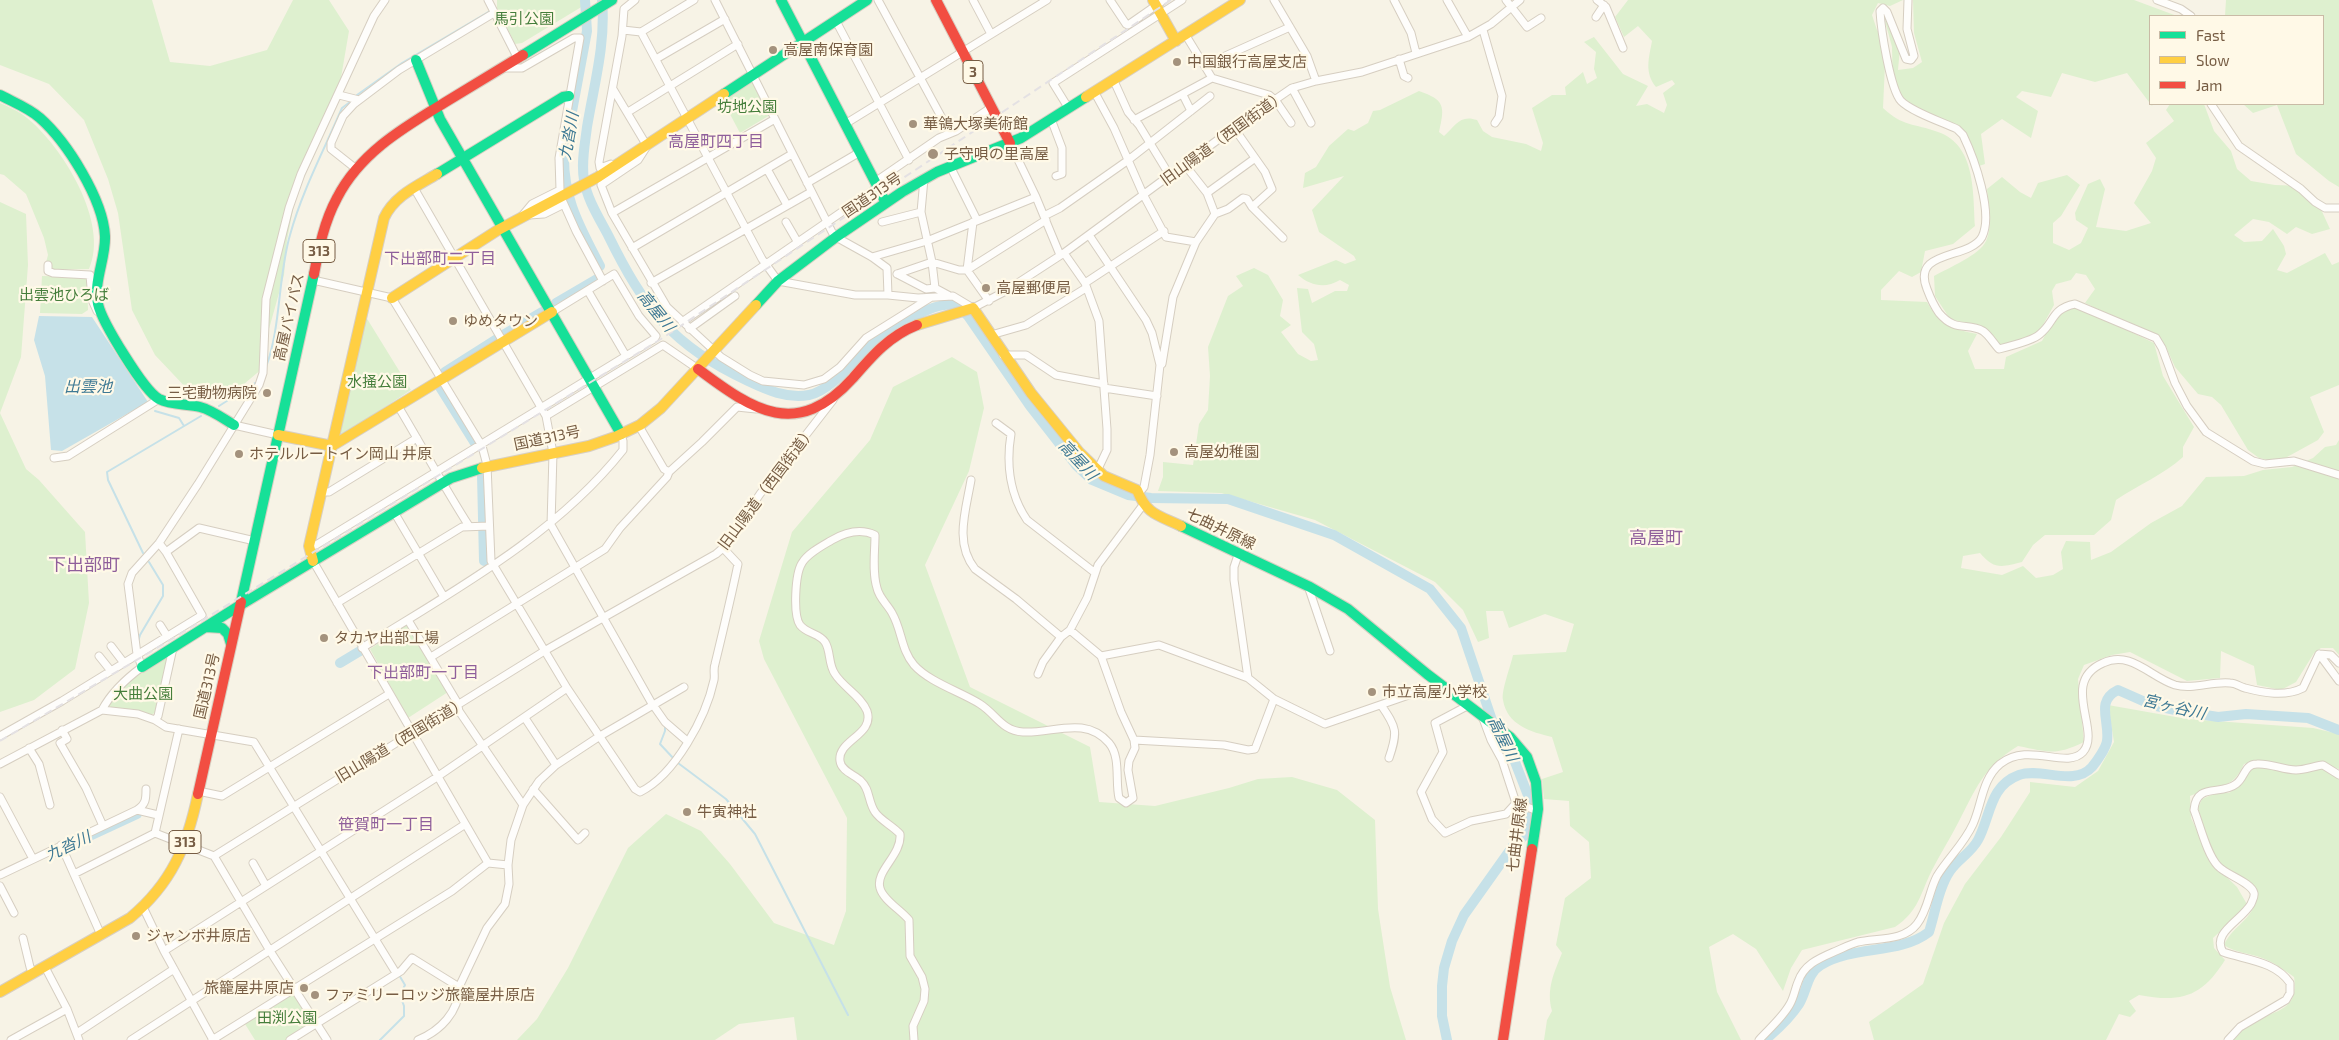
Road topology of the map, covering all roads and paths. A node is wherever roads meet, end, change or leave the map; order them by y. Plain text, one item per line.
1 (384, 0) edge
2 (488, 0) edge
3 (612, 0) edge
4 (635, 0) edge
5 (694, 0) edge
6 (716, 0) edge
7 (781, 0) edge
8 (867, 0) edge
9 (878, 0) edge
10 (936, 0) edge
11 (973, 0) edge
12 (1047, 0) edge
13 (1110, 0) edge
14 (1182, 0) edge
15 (1240, 0) edge
16 (1274, 0) edge
17 (1394, 0) edge
18 (1447, 0) edge
19 (1506, 0) edge
20 (1520, 0) edge
21 (1908, 0) edge
22 (2157, 0) edge
23 (1602, 2) edge
24 (1158, 5) edge
25 (1512, 7) junction
26 (494, 13) junction
27 (2190, 15) edge
28 (1596, 17) dead end
29 (1541, 18) dead end
30 (725, 19) junction
31 (836, 20) junction
32 (1290, 27) junction
33 (623, 30) junction
34 (1483, 30) junction
35 (641, 32) junction
36 (992, 34) junction
37 (1185, 34) junction
38 (1468, 37) junction
39 (1176, 40) junction
40 (803, 42) junction
41 (738, 44) junction
42 (1623, 48) dead end
43 (963, 53) junction
44 (1416, 53) junction
45 (517, 57) junction
46 (656, 59) junction
47 (1399, 59) junction
48 (416, 60) junction
49 (1205, 66) junction
50 (500, 68) junction
51 (753, 75) junction
52 (1212, 78) junction
53 (1408, 78) dead end
54 (921, 79) junction
55 (1316, 80) junction
56 (1114, 81) junction
57 (670, 85) junction
58 (1292, 88) junction
59 (613, 89) junction
60 (1095, 93) junction
61 (0, 95) edge
62 (339, 95) junction
63 (569, 96) junction
64 (1210, 96) dead end
65 (1184, 97) dead end
66 (1275, 99) junction
67 (359, 100) junction
68 (880, 104) junction
69 (2212, 105) edge
70 (992, 107) junction
71 (435, 108) junction
72 (1069, 109) junction
73 (1191, 111) junction
74 (628, 112) junction
75 (688, 118) junction
76 (775, 119) junction
77 (1051, 119) junction
78 (1134, 120) junction
79 (1495, 123) dead end
80 (845, 124) junction
81 (1291, 124) dead end
82 (1311, 124) dead end
83 (1234, 128) junction
84 (950, 133) junction
85 (1010, 143) junction
86 (1149, 143) junction
87 (647, 146) junction
88 (860, 152) junction
89 (792, 154) junction
90 (709, 156) junction
91 (463, 158) junction
92 (1254, 159) junction
93 (909, 160) junction
94 (1127, 161) junction
95 (1185, 165) junction
96 (950, 166) junction
97 (355, 168) junction
98 (767, 169) junction
99 (1056, 176) dead end
100 (1170, 176) junction
101 (924, 179) junction
102 (807, 183) junction
103 (876, 185) junction
104 (414, 188) junction
105 (728, 192) junction
106 (811, 192) junction
107 (1207, 193) junction
108 (1144, 195) junction
109 (1036, 196) junction
110 (562, 197) junction
111 (886, 203) junction
112 (787, 204) junction
113 (1252, 207) junction
114 (2339, 208) edge
115 (921, 212) junction
116 (612, 213) junction
117 (1215, 214) junction
118 (1045, 218) junction
119 (975, 221) junction
120 (786, 222) dead end
121 (826, 222) junction
122 (882, 222) dead end
123 (503, 227) junction
124 (746, 228) junction
125 (1164, 231) junction
126 (1089, 235) junction
127 (836, 237) junction
128 (1283, 238) dead end
129 (797, 241) junction
130 (927, 241) junction
131 (1196, 242) junction
132 (632, 248) junction
133 (1062, 254) junction
134 (454, 257) junction
135 (872, 257) junction
136 (932, 262) junction
137 (766, 264) junction
138 (48, 265) dead end
139 (1111, 267) junction
140 (967, 270) junction
141 (888, 272) junction
142 (897, 274) junction
143 (313, 280) junction
144 (603, 281) junction
145 (778, 281) junction
146 (651, 283) junction
147 (1086, 285) junction
148 (935, 288) junction
149 (588, 291) junction
150 (366, 292) junction
151 (888, 295) junction
152 (948, 295) junction
153 (735, 296) dead end
154 (392, 298) junction
155 (931, 298) junction
156 (990, 301) junction
157 (972, 308) junction
158 (552, 312) junction
159 (102, 313) junction
160 (682, 322) junction
161 (689, 329) junction
162 (991, 335) junction
163 (654, 339) junction
164 (503, 342) junction
165 (658, 348) junction
166 (714, 351) junction
167 (1003, 355) junction
168 (626, 356) junction
169 (1160, 365) junction
170 (699, 367) junction
171 (442, 379) junction
172 (591, 383) junction
173 (1104, 386) junction
174 (1157, 396) junction
175 (833, 398) junction
176 (159, 399) junction
177 (398, 406) junction
178 (541, 407) junction
179 (758, 409) junction
180 (546, 416) junction
181 (996, 423) dead end
182 (234, 425) junction
183 (639, 426) junction
184 (621, 434) junction
185 (278, 435) junction
186 (417, 438) junction
187 (480, 444) junction
188 (332, 446) junction
189 (553, 453) junction
190 (54, 458) dead end
191 (488, 465) junction
192 (437, 470) junction
193 (1097, 470) junction
194 (669, 472) junction
195 (2339, 475) edge
196 (971, 480) dead end
197 (442, 482) junction
198 (321, 492) junction
199 (1141, 500) junction
200 (394, 511) junction
201 (550, 521) junction
202 (469, 526) junction
203 (485, 526) junction
204 (255, 541) junction
205 (158, 543) junction
206 (309, 546) junction
207 (723, 548) junction
208 (166, 552) junction
209 (418, 553) junction
210 (1238, 554) junction
211 (313, 561) junction
212 (493, 565) junction
213 (250, 566) junction
214 (576, 568) junction
215 (1094, 572) junction
216 (274, 585) junction
217 (1308, 586) junction
218 (444, 597) junction
219 (337, 603) junction
220 (242, 604) junction
221 (517, 604) junction
222 (604, 618) junction
223 (408, 620) junction
224 (160, 625) dead end
225 (205, 627) junction
226 (1070, 630) junction
227 (167, 636) junction
228 (1061, 636) junction
229 (111, 646) dead end
230 (173, 648) junction
231 (232, 648) junction
232 (362, 648) junction
233 (546, 650) junction
234 (1330, 651) dead end
235 (137, 654) junction
236 (2319, 654) junction
237 (100, 656) dead end
238 (1101, 656) junction
239 (431, 657) junction
240 (124, 663) junction
241 (2339, 663) edge
242 (142, 667) junction
243 (111, 671) junction
244 (1038, 674) dead end
245 (1248, 678) junction
246 (2339, 680) edge
247 (1438, 682) junction
248 (684, 686) dead end
249 (567, 688) junction
250 (389, 694) junction
251 (1274, 699) junction
252 (653, 704) junction
253 (1381, 705) junction
254 (1469, 705) junction
255 (458, 706) junction
256 (102, 710) junction
257 (525, 718) junction
258 (1485, 718) junction
259 (155, 720) junction
260 (179, 729) junction
261 (62, 730) junction
262 (212, 734) junction
263 (413, 734) junction
264 (0, 736) edge
265 (600, 736) junction
266 (1134, 740) junction
267 (687, 741) junction
268 (482, 746) junction
269 (29, 748) junction
270 (1389, 758) dead end
271 (0, 764) edge
272 (556, 765) junction
273 (270, 767) junction
274 (2339, 775) edge
275 (437, 777) junction
276 (146, 789) dead end
277 (533, 789) junction
278 (198, 791) junction
279 (0, 797) edge
280 (1518, 804) junction
281 (50, 805) dead end
282 (523, 805) junction
283 (292, 806) junction
284 (137, 810) junction
285 (1536, 810) junction
286 (158, 815) junction
287 (464, 825) junction
288 (103, 826) junction
289 (154, 833) junction
290 (585, 833) dead end
291 (185, 844) junction
292 (62, 848) junction
293 (321, 852) junction
294 (214, 856) junction
295 (33, 859) junction
296 (488, 863) junction
297 (253, 864) dead end
298 (508, 865) junction
299 (74, 874) junction
300 (0, 875) edge
301 (0, 886) edge
302 (266, 886) junction
303 (350, 899) junction
304 (241, 902) junction
305 (143, 907) junction
306 (14, 913) dead end
307 (101, 935) junction
308 (23, 938) dead end
309 (375, 940) junction
310 (270, 950) junction
311 (164, 951) junction
312 (45, 967) junction
313 (174, 969) junction
314 (396, 973) junction
315 (33, 974) junction
316 (459, 987) junction
317 (295, 989) junction
318 (0, 992) edge
319 (191, 1001) junction
320 (67, 1009) junction
321 (317, 1024) junction
322 (78, 1036) edge
323 (1763, 1039) edge
324 (11, 1040) edge
325 (131, 1040) edge
326 (213, 1040) edge
327 (290, 1040) edge
328 (327, 1040) edge
329 (418, 1040) edge
330 (914, 1040) edge
331 (1503, 1040) edge
332 (2228, 1040) edge

1 - 62 street
2 - 26 street
3 - 45 main road, 高屋バイパス / 313
4 - 33 street
5 - 35 street
6 - 30 street
7 - 40 main road
8 - 31 main road
9 - 54 street
10 - 43 main road, 3
11 - 36 street
12 - 36 street
13 - 24 street
14 - 24 street
15 - 37 main road, 国道313号
16 - 32 street
17 - 44 street
18 - 38 street
19 - 25 street
20 - 25 street, 旧山陽道（西国街道）
21 - 195 street
22 - 27 street
23 - 28 street
23 - 42 street
24 - 39 main road
24 - 72 street
25 - 29 street
25 - 34 street, 旧山陽道（西国街道）
26 - 45 street
26 - 48 street
30 - 41 street
30 - 46 street
31 - 40 main road
31 - 68 street
32 - 49 street
32 - 55 street
33 - 35 street
33 - 59 street
34 - 38 street, 旧山陽道（西国街道）
34 - 79 street
35 - 46 street
36 - 43 street
37 - 39 main road, 国道313号
37 - 49 street
38 - 44 street, 旧山陽道（西国街道）
39 - 56 main road, 国道313号
40 - 51 main road
40 - 80 main road
41 - 51 street
41 - 57 street
43 - 54 street
43 - 70 main road, 3
44 - 47 street, 旧山陽道（西国街道）
45 - 50 main road, 高屋バイパス / 313
46 - 57 street
47 - 53 street
47 - 55 street, 旧山陽道（西国街道）
48 - 67 street
48 - 71 main road
49 - 52 street
50 - 63 street
50 - 71 main road, 高屋バイパス / 313
51 - 75 main road
51 - 76 street
52 - 66 street
52 - 78 street
54 - 68 street
54 - 84 street
55 - 58 street, 旧山陽道（西国街道）
56 - 60 main road, 国道313号
56 - 78 street
57 - 74 street
57 - 75 street
58 - 66 street, 旧山陽道（西国街道）
58 - 82 street
59 - 74 street
59 - 87 street
60 - 72 main road, 国道313号
60 - 94 street
61 - 159 main road
62 - 67 street
62 - 182 street
63 - 91 main road
63 - 110 street
64 - 73 street
65 - 73 street
66 - 81 street
66 - 83 street, 旧山陽道（西国街道）
67 - 97 street
68 - 80 street
68 - 93 street
69 - 114 street
70 - 84 street
70 - 85 main road, 3
71 - 91 main road
71 - 97 main road, 高屋バイパス / 313
72 - 77 main road, 国道313号
73 - 86 street
74 - 87 street
75 - 87 main road
75 - 90 street
76 - 89 street
76 - 90 street
77 - 85 main road, 国道313号
77 - 99 street
78 - 86 street
80 - 88 main road
83 - 92 street
83 - 95 street, 旧山陽道（西国街道）
84 - 93 street
85 - 96 main road, 国道313号
85 - 109 street
86 - 94 street
86 - 100 street
87 - 110 main road
87 - 116 street
88 - 102 street
88 - 103 main road
89 - 98 street
89 - 102 street
90 - 105 street
90 - 116 street
91 - 104 main road
91 - 123 main road
92 - 107 street
92 - 113 street
93 - 103 street
94 - 108 street
94 - 118 street
95 - 100 street, 旧山陽道（西国街道）
95 - 107 street
96 - 101 main road, 国道313号
96 - 119 street
97 - 143 main road, 高屋バイパス / 313
98 - 105 street
98 - 112 street
100 - 108 street, 旧山陽道（西国街道）
101 - 111 main road, 国道313号
101 - 115 street
102 - 106 street
103 - 111 main road
103 - 121 street
104 - 134 street
104 - 150 main road
105 - 124 street
105 - 132 street
106 - 112 street
106 - 121 street
107 - 117 street
108 - 125 street
108 - 126 street, 旧山陽道（西国街道）
109 - 118 street
109 - 119 street
110 - 123 main road
110 - 144 street
111 - 127 main road, 国道313号
112 - 124 street
113 - 117 street
113 - 128 street
115 - 122 street
115 - 130 street
116 - 132 street
117 - 131 street
118 - 133 street
118 - 140 street
119 - 130 street
119 - 140 street
120 - 129 street
121 - 127 street
121 - 129 street
123 - 134 main road
123 - 158 main road
124 - 137 street
124 - 146 street
125 - 131 street
125 - 139 street
126 - 133 street, 旧山陽道（西国街道）
126 - 139 street
127 - 135 street
127 - 145 main road, 国道313号
129 - 137 street
130 - 135 street
130 - 136 street
131 - 169 street
132 - 146 street
133 - 147 street
133 - 156 street, 旧山陽道（西国街道）
134 - 154 main road
134 - 164 street
135 - 141 street
136 - 140 street
136 - 142 street
136 - 148 street
137 - 145 street
137 - 160 street
138 - 159 street
139 - 147 street
139 - 169 street
140 - 156 street
141 - 142 street
141 - 151 street
142 - 148 street
143 - 150 street
143 - 185 main road, 高屋バイパス / 313
144 - 149 street
144 - 163 street
145 - 151 street
145 - 166 main road, 国道313号
146 - 160 street
147 - 162 street
147 - 173 street
148 - 152 street
149 - 158 street
149 - 168 street
150 - 154 street
150 - 188 main road
151 - 155 street
152 - 155 street
152 - 157 street
153 - 161 street
154 - 171 street
155 - 166 street
156 - 157 street, 旧山陽道（西国街道）
157 - 162 main road, 七曲井原線
157 - 175 main road
158 - 164 main road
158 - 172 main road
159 - 176 main road
160 - 161 street
161 - 166 street
162 - 167 main road, 七曲井原線
163 - 165 street
163 - 168 street
164 - 171 main road
164 - 178 street
165 - 170 street
165 - 172 street
166 - 170 main road, 国道313号
167 - 173 street
167 - 193 main road, 七曲井原線
168 - 172 street
169 - 174 street
170 - 179 main road
170 - 183 main road, 国道313号
171 - 177 main road
171 - 187 street
172 - 178 street
172 - 180 street
172 - 184 main road
173 - 174 street
173 - 193 street
174 - 199 street
175 - 179 main road
175 - 207 street, 旧山陽道（西国街道）
176 - 182 main road
176 - 190 street
177 - 186 street
177 - 188 main road
178 - 180 street
178 - 187 street
179 - 194 street
180 - 189 street
181 - 215 street
182 - 185 street
182 - 205 street
183 - 184 main road, 国道313号
183 - 194 street
184 - 189 main road, 国道313号
184 - 201 street
185 - 188 main road
185 - 204 main road, 高屋バイパス / 313
186 - 192 street
186 - 198 street
187 - 191 street
187 - 192 street
188 - 198 main road
189 - 191 main road, 国道313号
189 - 201 street
191 - 197 main road, 国道313号
191 - 203 street
192 - 197 street
192 - 206 street
193 - 199 main road, 七曲井原線
194 - 214 street
196 - 228 street
197 - 200 main road, 国道313号
197 - 202 street
198 - 206 main road
199 - 210 main road, 七曲井原線
199 - 215 street
200 - 209 street
200 - 211 main road, 国道313号
201 - 212 street
201 - 214 street
202 - 203 street
202 - 209 street
203 - 212 street
204 - 208 street
204 - 213 main road, 高屋バイパス / 313
205 - 208 street
205 - 235 street
206 - 211 main road
207 - 222 street, 旧山陽道（西国街道）
207 - 267 street
208 - 227 street
209 - 218 street
209 - 219 street
210 - 217 main road, 七曲井原線
210 - 245 street
211 - 216 main road, 国道313号
211 - 219 street
212 - 218 street
212 - 221 street
213 - 216 main road
213 - 220 main road, 高屋バイパス / 313
214 - 221 street
214 - 222 street
215 - 226 street
216 - 220 main road, 国道313号
217 - 234 street
217 - 247 main road, 七曲井原線
218 - 223 street
219 - 232 street
220 - 225 main road
220 - 231 main road, 国道313号 / 313
221 - 233 street
221 - 239 street
222 - 233 street, 旧山陽道（西国街道）
222 - 252 street
223 - 232 street
223 - 239 street
224 - 227 street
225 - 230 main road
225 - 231 main road
226 - 228 street
226 - 238 street
227 - 235 street
228 - 244 street
229 - 240 street
230 - 242 main road
230 - 259 street
231 - 262 main road, 国道313号 / 313
232 - 250 street
233 - 249 street
233 - 255 street, 旧山陽道（西国街道）
235 - 240 street
235 - 242 street
236 - 241 street
236 - 246 street
236 - 323 street
237 - 243 street
238 - 245 street
238 - 266 street
239 - 255 street
240 - 243 street
242 - 256 street
243 - 264 street
245 - 251 street
247 - 253 street
247 - 254 main road, 七曲井原線
248 - 252 street
249 - 257 street
249 - 265 street
250 - 263 street
250 - 273 street
251 - 253 street
251 - 266 street
252 - 265 street
252 - 267 street
253 - 270 street
254 - 258 main road, 七曲井原線
254 - 280 street
255 - 263 street, 旧山陽道（西国街道）
255 - 268 street
256 - 259 street
256 - 261 street
257 - 268 street
257 - 272 street
258 - 280 street
258 - 285 main road, 七曲井原線
259 - 260 street
260 - 262 street
260 - 286 street
261 - 269 street
261 - 288 street
262 - 273 street
262 - 278 main road, 国道313号 / 313
263 - 275 street
263 - 283 street, 旧山陽道（西国街道）
265 - 267 street
265 - 272 street
266 - 330 street
268 - 275 street
268 - 282 street
269 - 271 street
269 - 281 street
272 - 277 street
273 - 278 street
273 - 283 street
274 - 332 street
275 - 287 street
275 - 293 street
276 - 284 street
277 - 282 street
277 - 290 street
278 - 291 main road, 国道313号 / 313
279 - 295 street
280 - 285 street
282 - 298 street
283 - 293 street
283 - 294 street, 旧山陽道（西国街道）
284 - 286 street
284 - 288 street
285 - 331 main road, 七曲井原線
286 - 289 street
287 - 296 street
287 - 303 street
288 - 292 street
289 - 291 street
289 - 299 street
291 - 294 street
291 - 305 main road, 国道313号 / 313
292 - 295 street
292 - 299 street
293 - 302 street
293 - 303 street
294 - 304 street
295 - 300 street
296 - 298 street
296 - 309 street
297 - 302 street
298 - 316 street
299 - 307 street
301 - 306 street
302 - 304 street
303 - 309 street
303 - 310 street
304 - 310 street
304 - 311 street
305 - 307 main road, 国道313号 / 313
305 - 311 street
307 - 312 main road, 国道313号 / 313
308 - 315 street
309 - 314 street
309 - 317 street
310 - 317 street
310 - 319 street
311 - 313 street
312 - 315 main road, 国道313号 / 313
312 - 320 street
313 - 319 street
313 - 322 street
314 - 316 street
314 - 321 street
315 - 318 main road, 国道313号 / 313
316 - 329 street
317 - 321 street
317 - 326 street
319 - 325 street
319 - 326 street
320 - 322 street
320 - 324 street
321 - 327 street
321 - 328 street

